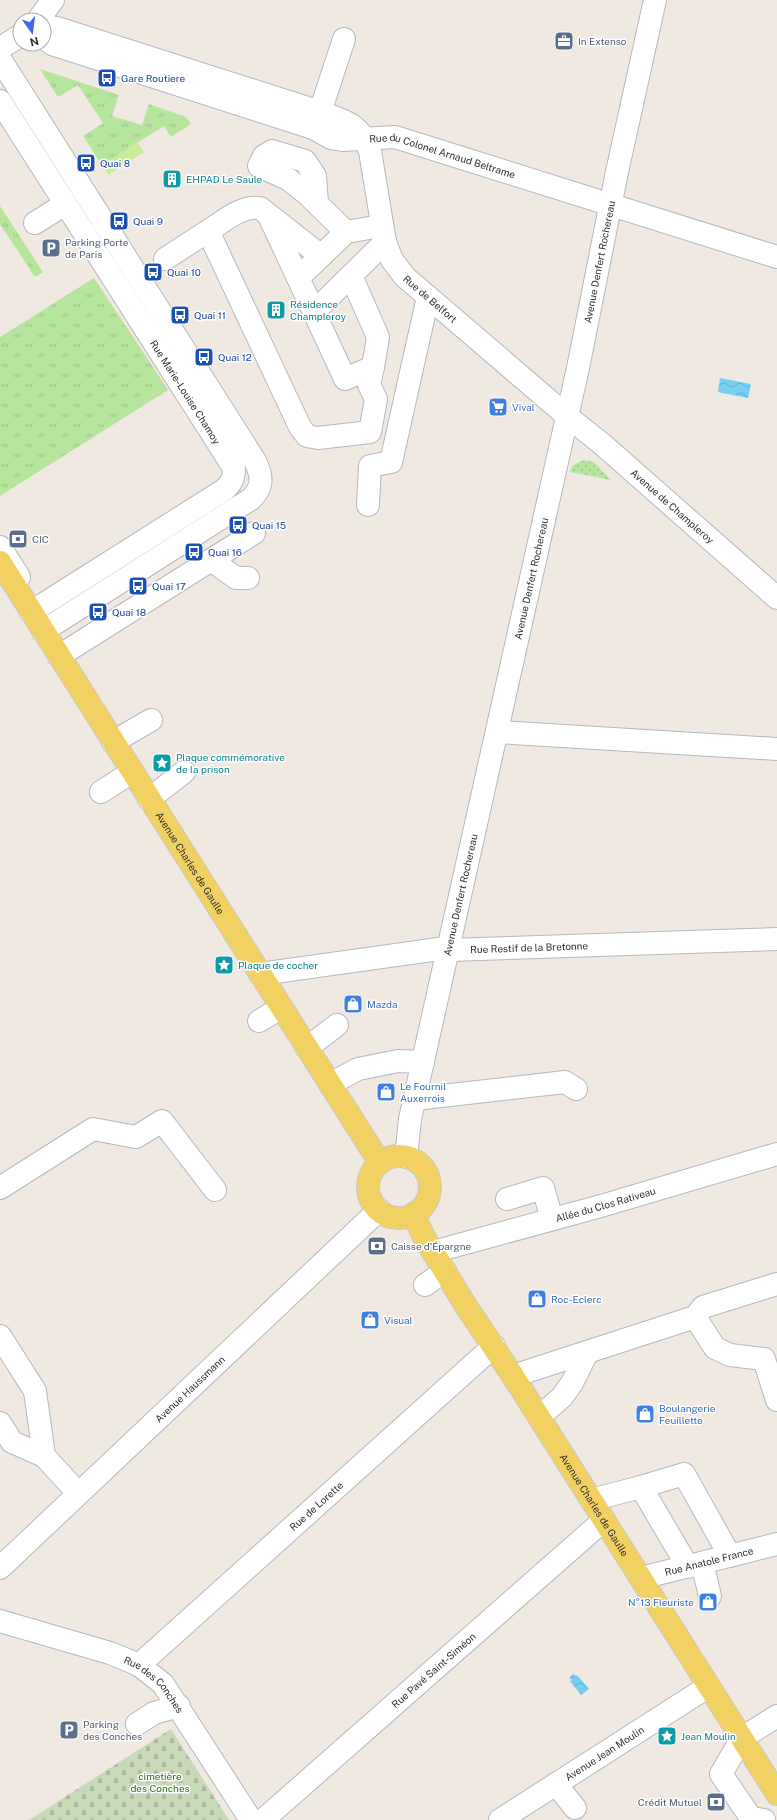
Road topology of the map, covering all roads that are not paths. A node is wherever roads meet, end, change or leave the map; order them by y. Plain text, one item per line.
1 (53, 0) edge
2 (656, 0) edge
3 (44, 12) edge
4 (52, 28) edge
5 (344, 39) dead end
6 (12, 41) edge
7 (52, 44) edge
8 (0, 48) edge
9 (0, 60) edge
10 (0, 101) edge
11 (320, 112) junction
12 (366, 138) junction
13 (317, 203) dead end
14 (65, 204) junction
15 (611, 205) junction
16 (266, 211) junction
17 (35, 223) dead end
18 (208, 231) junction
19 (346, 232) junction
20 (383, 234) junction
21 (321, 256) junction
22 (777, 257) edge
23 (165, 259) dead end
24 (351, 276) junction
25 (298, 278) junction
26 (428, 297) junction
27 (314, 312) junction
28 (373, 367) junction
29 (567, 416) junction
30 (368, 506) dead end
31 (254, 533) dead end
32 (0, 547) edge
33 (211, 560) junction
34 (0, 562) edge
35 (248, 578) dead end
36 (775, 591) edge
37 (29, 608) junction
38 (43, 631) junction
39 (59, 656) junction
40 (151, 720) dead end
41 (498, 732) junction
42 (113, 742) junction
43 (777, 749) edge
44 (132, 772) junction
45 (184, 772) dead end
46 (101, 792) dead end
47 (149, 799) junction
48 (777, 939) edge
49 (450, 950) junction
50 (260, 974) junction
51 (281, 1008) junction
52 (259, 1021) dead end
53 (337, 1025) dead end
54 (307, 1048) junction
55 (423, 1062) junction
56 (330, 1084) junction
57 (576, 1089) dead end
58 (415, 1100) junction
59 (777, 1154) edge
60 (406, 1157) junction
61 (380, 1163) junction
62 (0, 1188) edge
63 (215, 1190) dead end
64 (507, 1199) dead end
65 (379, 1210) junction
66 (413, 1214) junction
67 (552, 1220) junction
68 (433, 1252) junction
69 (445, 1271) junction
70 (777, 1284) edge
71 (425, 1285) dead end
72 (696, 1317) junction
73 (0, 1336) edge
74 (494, 1346) junction
75 (587, 1353) junction
76 (514, 1376) junction
77 (777, 1400) edge
78 (539, 1417) junction
79 (0, 1423) edge
80 (44, 1456) junction
81 (641, 1487) junction
82 (78, 1493) junction
83 (591, 1500) junction
84 (604, 1520) junction
85 (777, 1544) edge
86 (730, 1556) junction
87 (695, 1565) junction
88 (0, 1568) edge
89 (641, 1578) junction
90 (710, 1596) dead end
91 (0, 1621) edge
92 (139, 1666) junction
93 (163, 1684) junction
94 (709, 1686) junction
95 (179, 1706) junction
96 (777, 1716) edge
97 (742, 1738) junction
98 (556, 1784) junction
99 (777, 1794) edge
100 (575, 1808) dead end
101 (515, 1816) edge
102 (777, 1818) edge
103 (251, 1820) edge
104 (263, 1820) edge
105 (764, 1820) edge
106 (769, 1820) edge

1 - 3 street
2 - 15 street, Avenue Denfert Rochereau
4 - 11 street, Rue du Colonel Arnaud Beltrame
5 - 11 street
6 - 8 street
7 - 12 street
9 - 38 street
10 - 14 street, Rue Marie-Louise Chamoy
11 - 12 street, Rue du Colonel Arnaud Beltrame
12 - 15 street, Rue du Colonel Arnaud Beltrame
12 - 20 street, Rue de Belfort
13 - 19 street
14 - 17 street
14 - 37 street, Rue Marie-Louise Chamoy
15 - 22 street, Rue du Colonel Arnaud Beltrame
15 - 29 street, Avenue Denfert Rochereau
16 - 18 street
16 - 21 street
16 - 25 street
18 - 23 street
18 - 28 street
19 - 20 street
19 - 21 street
20 - 24 street
20 - 26 street, Rue de Belfort
21 - 25 street
24 - 27 street
24 - 28 street
25 - 27 street
26 - 29 street, Rue de Belfort
26 - 30 street
27 - 28 street
29 - 36 street, Avenue de Champleroy
29 - 41 street, Avenue Denfert Rochereau
31 - 33 street
32 - 37 street
33 - 35 street
33 - 39 street
34 - 37 main road, Avenue Charles de Gaulle
37 - 38 main road, Avenue Charles de Gaulle
38 - 39 main road, Avenue Charles de Gaulle
39 - 42 main road, Avenue Charles de Gaulle
40 - 42 street
41 - 43 street
41 - 49 street, Avenue Denfert Rochereau
42 - 44 main road, Avenue Charles de Gaulle
44 - 46 street
44 - 47 main road, Avenue Charles de Gaulle
45 - 47 street
47 - 50 main road, Avenue Charles de Gaulle
48 - 49 street, Rue Restif de la Bretonne
49 - 50 street, Rue Restif de la Bretonne
49 - 55 street, Avenue Denfert Rochereau
50 - 51 main road, Avenue Charles de Gaulle
51 - 52 street
51 - 54 main road, Avenue Charles de Gaulle
53 - 54 street
54 - 56 main road, Avenue Charles de Gaulle
55 - 56 street
55 - 58 street, Avenue Denfert Rochereau
56 - 61 main road, Avenue Charles de Gaulle
57 - 58 street
58 - 60 street, Avenue Denfert Rochereau
59 - 67 street, Allée du Clos Rativeau
60 - 61 main road
60 - 66 main road
61 - 65 main road
62 - 63 street
64 - 67 street
65 - 66 main road
65 - 82 street, Avenue Haussmann
66 - 68 main road, Avenue Charles de Gaulle
67 - 68 street, Allée du Clos Rativeau
68 - 69 main road, Avenue Charles de Gaulle
69 - 71 street
69 - 74 main road, Avenue Charles de Gaulle
70 - 72 street
72 - 75 street
72 - 77 street
73 - 80 street
74 - 76 main road, Avenue Charles de Gaulle
74 - 92 street, Rue de Lorette
75 - 76 street
75 - 78 street
76 - 78 main road, Avenue Charles de Gaulle
78 - 83 main road, Avenue Charles de Gaulle
79 - 80 street
80 - 82 street
81 - 83 street
81 - 86 street
81 - 87 street
82 - 88 street, Avenue Haussmann
83 - 84 main road, Avenue Charles de Gaulle
84 - 89 main road, Avenue Charles de Gaulle
84 - 104 street, Rue Pavé Saint-Siméon
85 - 86 street, Rue Anatole France
86 - 87 street, Rue Anatole France
87 - 89 street, Rue Anatole France
87 - 90 street
89 - 94 main road, Avenue Charles de Gaulle
91 - 92 street, Rue des Conches
92 - 93 street, Rue des Conches
93 - 95 street, Rue des Conches
93 - 95 street
94 - 97 main road, Avenue Charles de Gaulle
94 - 98 street, Avenue Jean Moulin
95 - 103 street, Rue des Conches
96 - 97 street
97 - 99 main road, Avenue Charles de Gaulle
97 - 105 street
98 - 100 street
98 - 101 street, Avenue Jean Moulin
102 - 106 street

